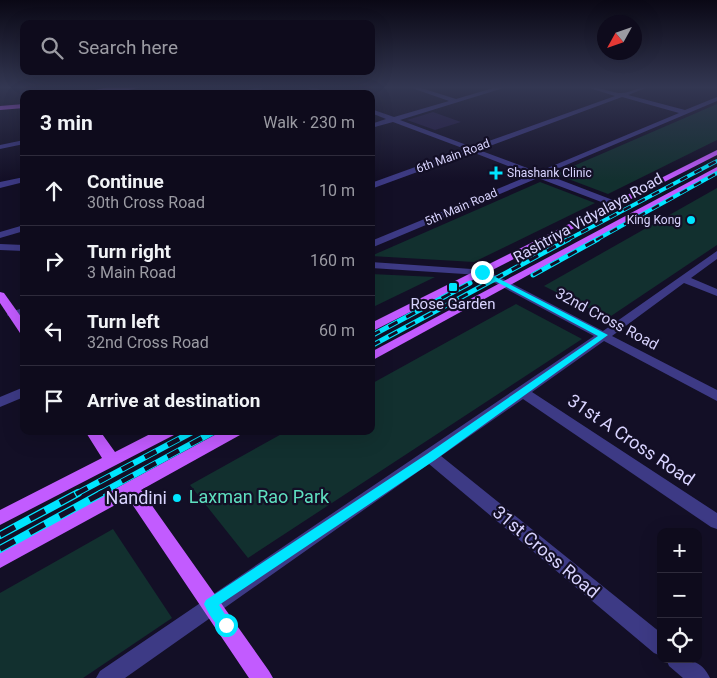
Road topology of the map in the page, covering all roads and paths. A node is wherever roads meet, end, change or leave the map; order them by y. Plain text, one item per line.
1 (389, 118) edge
2 (398, 118) edge
3 (562, 118) edge
4 (672, 118) edge
5 (393, 119) junction
6 (375, 125) edge
7 (20, 143) edge
8 (0, 148) edge
9 (472, 150) junction
10 (717, 152) edge
11 (717, 169) edge
12 (538, 175) junction
13 (20, 179) edge
14 (0, 185) edge
15 (375, 185) edge
16 (615, 204) junction
17 (20, 229) edge
18 (0, 234) edge
19 (375, 243) edge
20 (0, 247) edge
21 (20, 248) edge
22 (717, 254) edge
23 (375, 265) edge
24 (482, 272) junction
25 (684, 278) junction
26 (506, 284) junction
27 (717, 293) edge
28 (0, 295) edge
29 (18, 313) edge
30 (375, 326) edge
31 (604, 335) junction
32 (375, 355) edge
33 (522, 392) junction
34 (20, 394) edge
35 (717, 396) edge
36 (0, 402) edge
37 (95, 435) edge
38 (161, 435) edge
39 (228, 435) edge
40 (431, 457) junction
41 (112, 460) junction
42 (131, 488) junction
43 (0, 518) edge
44 (717, 522) edge
45 (0, 560) edge
46 (211, 604) junction
47 (657, 643) edge
48 (681, 663) edge
49 (107, 678) edge
50 (262, 678) edge
51 (699, 678) edge

1 - 5 street
2 - 5 street
3 - 9 street, 6th Main Road
4 - 12 street, 5th Main Road
5 - 6 street
5 - 9 street
7 - 8 street
9 - 12 street
9 - 15 street, 6th Main Road
10 - 16 main road, Rashtriya Vidyalaya Road
11 - 26 main road, Rashtriya Vidyalaya Road
12 - 16 street
12 - 19 street, 5th Main Road
13 - 14 street
16 - 24 main road, Rashtriya Vidyalaya Road
17 - 18 street
20 - 21 street
22 - 25 street
23 - 24 street
24 - 26 street, 32nd Cross Road
24 - 30 main road, Rashtriya Vidyalaya Road
25 - 27 street
25 - 31 street
26 - 31 street, 32nd Cross Road
26 - 32 main road, Rashtriya Vidyalaya Road
28 - 29 main road
31 - 33 street
31 - 35 street, 32nd Cross Road
33 - 40 street
33 - 44 street, 31st A Cross Road
34 - 36 street
37 - 41 main road
38 - 41 main road
39 - 42 main road
40 - 46 street
40 - 47 street, 31st Cross Road
41 - 43 main road
42 - 45 main road
42 - 46 main road
46 - 49 street
46 - 50 main road
48 - 51 street

